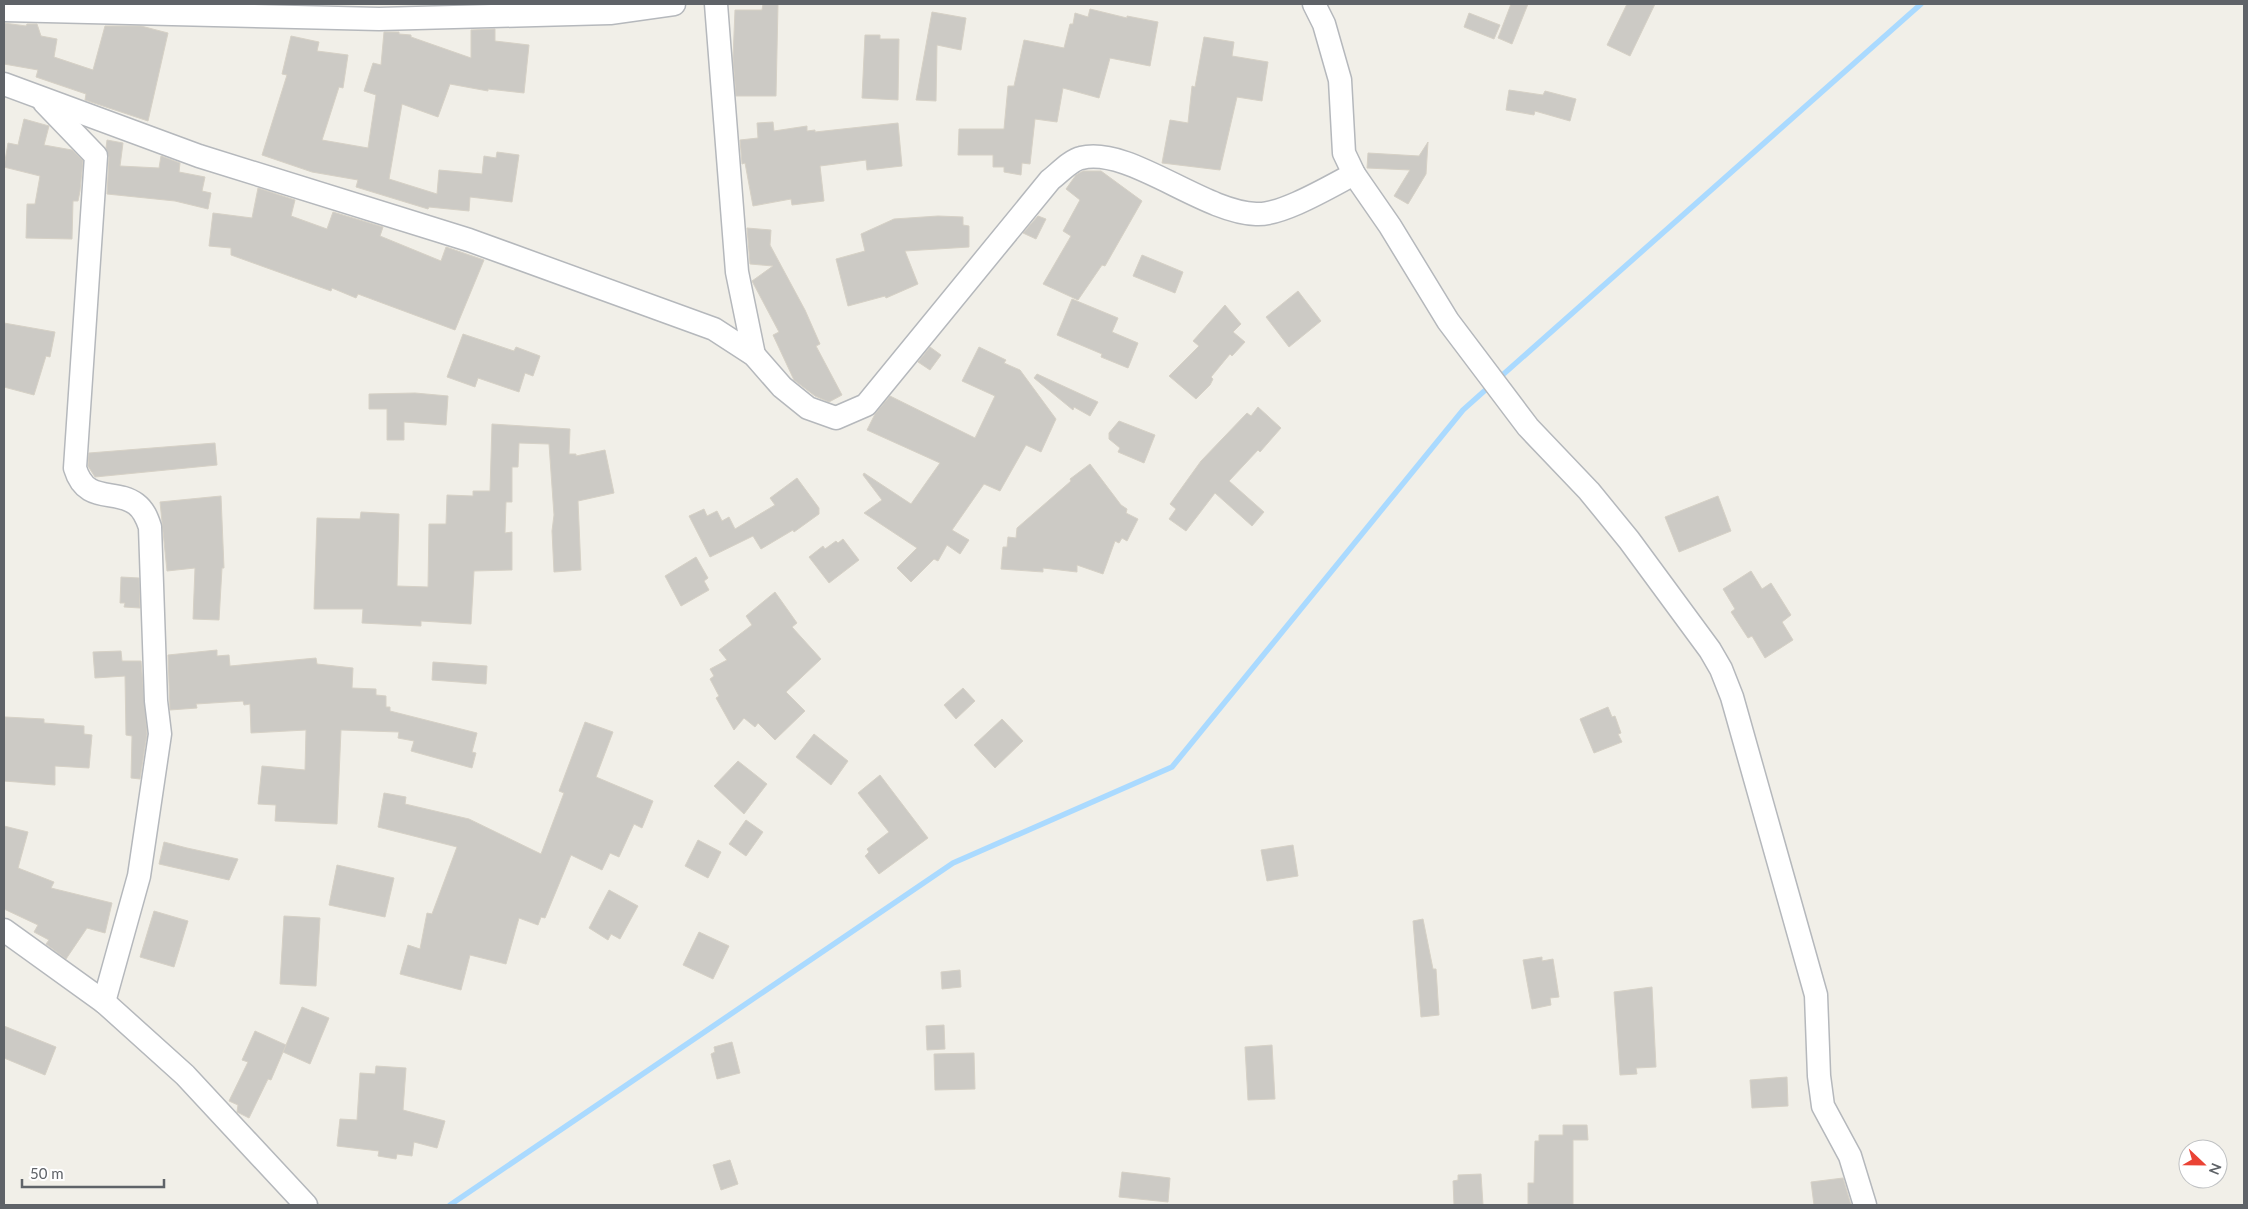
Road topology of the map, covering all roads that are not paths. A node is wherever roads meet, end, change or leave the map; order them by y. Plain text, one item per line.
1 (674, 4) edge
2 (716, 4) edge
3 (1314, 4) edge
4 (4, 10) edge
5 (4, 84) edge
6 (40, 98) junction
7 (1354, 174) junction
8 (754, 355) junction
9 (4, 930) edge
10 (104, 1002) junction
11 (306, 1205) edge
12 (1865, 1205) edge

1 - 4 street
2 - 8 street
3 - 7 street
5 - 6 street
6 - 8 street
6 - 10 street
7 - 8 street
7 - 12 street
9 - 10 street
10 - 11 street

